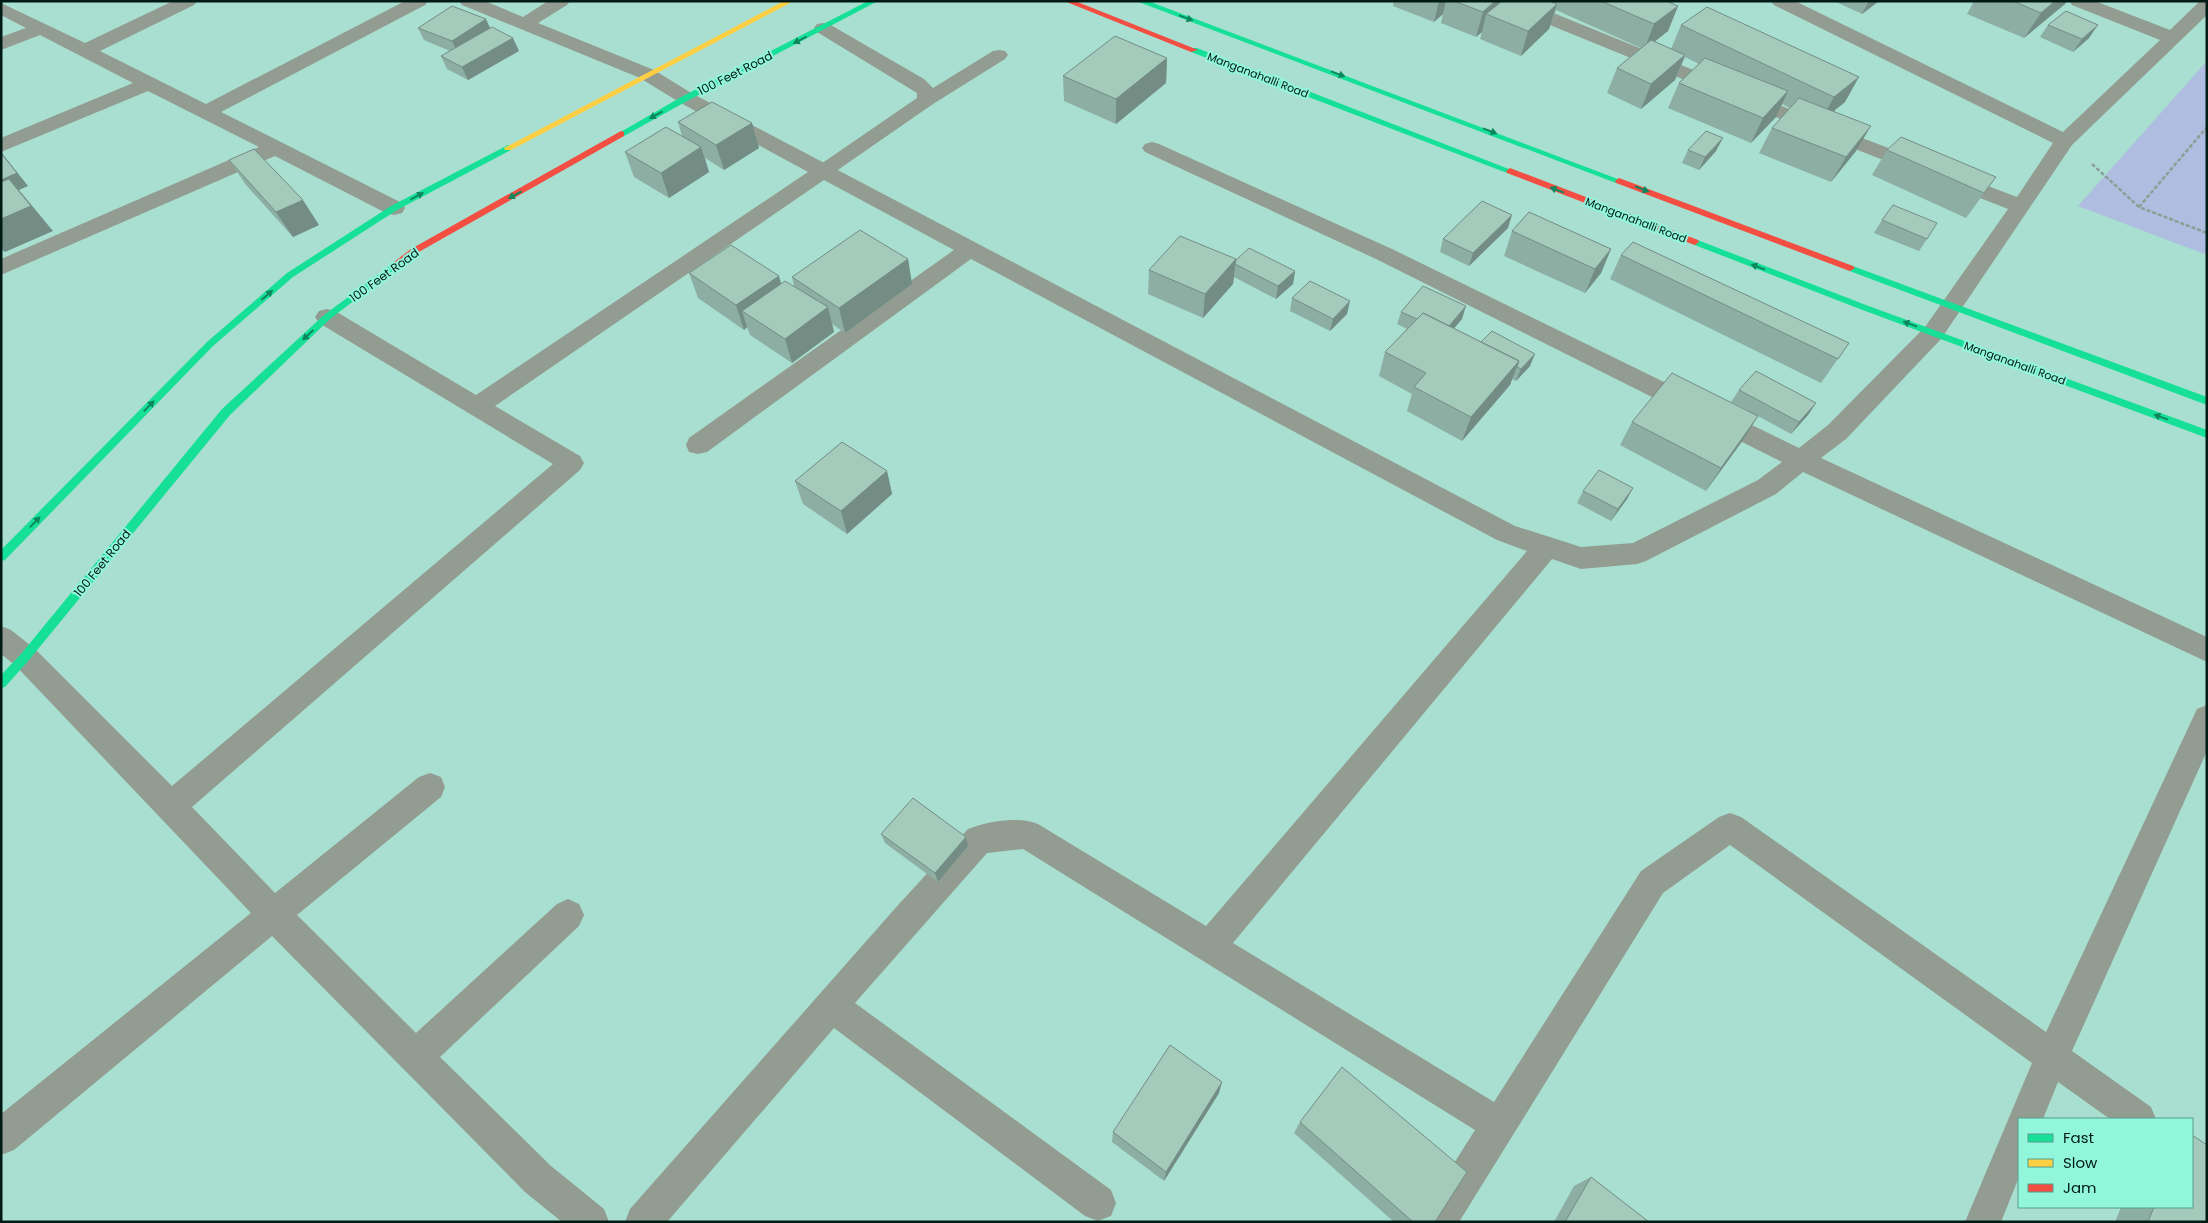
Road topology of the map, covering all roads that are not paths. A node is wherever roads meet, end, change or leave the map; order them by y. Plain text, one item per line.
1 (188, 1) edge
2 (419, 1) edge
3 (468, 1) edge
4 (561, 1) edge
5 (790, 1) edge
6 (874, 1) edge
7 (1068, 1) edge
8 (1140, 1) edge
9 (1507, 1) edge
10 (1780, 1) edge
11 (2078, 1) edge
12 (2207, 5) edge
13 (1, 8) edge
14 (524, 24) junction
15 (42, 28) junction
16 (823, 28) junction
17 (2172, 38) junction
18 (1, 44) edge
19 (86, 51) junction
20 (999, 56) dead end
21 (647, 74) junction
22 (149, 83) junction
23 (686, 98) junction
24 (926, 100) junction
25 (206, 112) junction
26 (2065, 141) junction
27 (1, 146) edge
28 (276, 148) junction
29 (1152, 148) dead end
30 (824, 170) junction
31 (2021, 206) junction
32 (394, 208) junction
33 (970, 249) junction
34 (1, 268) edge
35 (1952, 308) junction
36 (327, 317) junction
37 (1933, 333) junction
38 (2207, 401) edge
39 (476, 407) junction
40 (2207, 434) edge
41 (698, 444) dead end
42 (1801, 460) junction
43 (1547, 546) junction
44 (1, 557) edge
45 (1, 638) edge
46 (2207, 650) edge
47 (25, 657) junction
48 (1, 683) edge
49 (2207, 718) edge
50 (430, 787) dead end
51 (171, 806) junction
52 (274, 914) junction
53 (568, 915) dead end
54 (1210, 946) junction
55 (832, 1006) junction
56 (2052, 1056) junction
57 (415, 1057) junction
58 (2026, 1118) edge
59 (2138, 1118) edge
60 (1499, 1124) junction
61 (2018, 1136) edge
62 (1, 1137) edge
63 (1098, 1203) dead end
64 (591, 1222) edge
65 (644, 1222) edge
66 (1438, 1222) edge
67 (1983, 1222) edge

1 - 19 street
2 - 25 street
3 - 14 street
4 - 14 street
5 - 21 main road
6 - 16 main road, 100 Feet Road
37 -> 7 main road, Manganahalli Road
8 -> 35 main road
9 - 31 street
10 - 26 street
11 - 17 street
12 - 17 street
13 - 15 street
14 - 21 street
15 - 18 street
15 - 19 street
16 -> 23 main road, 100 Feet Road
16 - 24 lane
17 - 26 street
19 - 22 street
20 - 24 lane
21 - 23 street
32 -> 21 main road
22 - 25 street
22 - 27 street
23 - 30 street
23 -> 36 main road, 100 Feet Road
24 - 30 lane
25 - 28 street
26 - 31 street
28 - 32 street
28 - 34 street
29 - 42 street
30 - 33 street
30 - 39 street
31 - 35 street
44 -> 32 main road
33 - 41 street
33 - 43 street
35 - 37 street
35 - 38 main road
36 - 39 street
36 -> 47 main road, 100 Feet Road
40 -> 37 main road, Manganahalli Road
37 - 42 street
39 - 51 street
42 - 43 street
42 - 46 street
43 - 54 street
45 - 47 street
47 - 48 main road, 100 Feet Road
47 - 51 street
49 - 56 street
50 - 52 street
51 - 52 street
52 - 57 street
52 - 62 street
53 - 57 street
54 - 55 street
54 - 60 street
55 - 63 street
55 - 65 street
56 - 58 street
56 - 59 street
56 - 60 street
57 - 64 street
60 - 66 street
61 - 67 street

